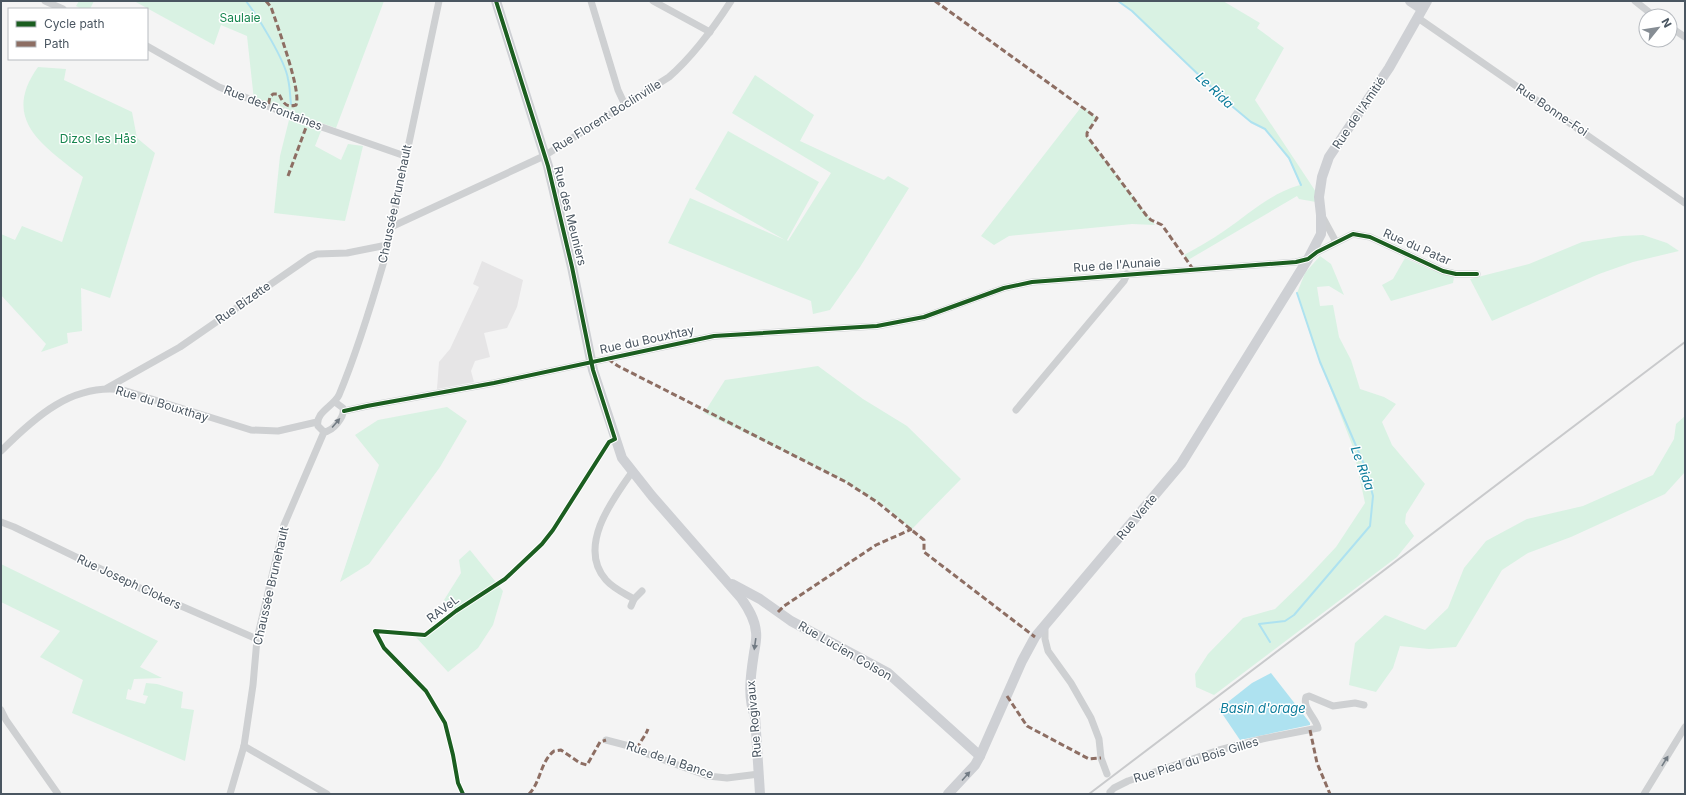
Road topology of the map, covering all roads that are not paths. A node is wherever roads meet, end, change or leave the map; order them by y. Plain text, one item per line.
1 (45, 1) edge
2 (439, 1) edge
3 (496, 1) edge
4 (591, 1) edge
5 (654, 1) edge
6 (731, 1) edge
7 (1410, 1) edge
8 (1635, 1) edge
9 (61, 8) edge
10 (1644, 8) edge
11 (1422, 10) edge
12 (710, 32) junction
13 (148, 47) edge
14 (625, 105) junction
15 (405, 156) junction
16 (544, 156) junction
17 (1685, 203) edge
18 (1321, 215) junction
19 (391, 227) junction
20 (1321, 234) joint
21 (1336, 242) junction
22 (387, 245) junction
23 (1308, 259) junction
24 (1127, 274) junction
25 (1477, 274) dead end
26 (933, 316) joint
27 (591, 362) junction
28 (107, 388) junction
29 (335, 402) junction
30 (1016, 410) dead end
31 (344, 411) junction
32 (317, 422) junction
33 (324, 432) junction
34 (1, 451) edge
35 (632, 472) junction
36 (1, 522) edge
37 (727, 582) junction
38 (642, 591) dead end
39 (634, 599) junction
40 (759, 599) junction
41 (631, 606) dead end
42 (748, 607) junction
43 (1045, 624) junction
44 (257, 640) junction
45 (1364, 705) dead end
46 (1, 710) edge
47 (1685, 727) edge
48 (606, 740) dead end
49 (244, 746) junction
50 (980, 756) junction
51 (759, 774) junction
52 (1107, 774) dead end
53 (1114, 791) edge
54 (58, 794) edge
55 (230, 794) edge
56 (327, 794) edge
57 (760, 794) edge
58 (948, 794) edge
59 (1644, 794) edge

1 - 9 street
2 - 15 street, Chaussée Brunehault
3 - 16 street, Rue des Meuniers
4 - 14 street
5 - 12 street
6 - 12 street, Rue Florent Boclinville
7 - 11 street
8 - 10 street
11 - 17 street, Rue Bonne-Foi
11 - 18 street, Rue de l'Amitié
12 - 14 street, Rue Florent Boclinville
13 - 15 street, Rue des Fontaines
14 - 16 street, Rue Florent Boclinville
15 - 19 street, Chaussée Brunehault
16 - 19 street, Rue Florent Boclinville
16 - 27 street, Rue des Meuniers
18 - 20 street, Rue de l'Amitié
18 - 21 street
19 - 22 street, Chaussée Brunehault
20 - 23 street, Rue Verte
21 - 23 street, Rue du Patar
21 - 25 street, Rue du Patar
22 - 28 street, Rue Bizette
22 - 29 street, Chaussée Brunehault
23 - 24 street, Rue de l'Aunaie
23 - 43 street, Rue Verte
24 - 26 street, Rue de l'Aunaie
24 - 30 street
26 - 27 street, Rue du Bouxhtay
27 - 31 street, Rue du Bouxhtay
27 - 35 street, Rue des Meuniers
28 - 32 street, Rue du Bouxthay
28 - 34 street, Rue du Bouxthay
29 - 31 street
29 - 32 street, Chaussée Brunehault
33 -> 31 street, Chaussée Brunehault
32 - 33 street
33 - 44 street, Chaussée Brunehault
35 - 37 street, Rue des Meuniers
35 - 39 street
36 - 44 street, Rue Joseph Clokers
37 - 40 street
37 - 42 street, Rue Rogivaux
38 - 39 street
39 - 41 street
40 - 42 street
40 - 50 street, Rue Lucien Colson
42 -> 51 street, Rue Rogivaux
43 - 50 street, Rue Verte
43 - 52 street
44 - 49 street, Chaussée Brunehault
45 - 53 street, Rue Pied du Bois Gilles
46 - 54 street
59 -> 47 street
48 - 51 street, Rue de la Bance
49 - 55 street, Chaussée Brunehault
49 - 56 street
58 -> 50 street, Rue Verte
51 - 57 street, Rue Rogivaux

